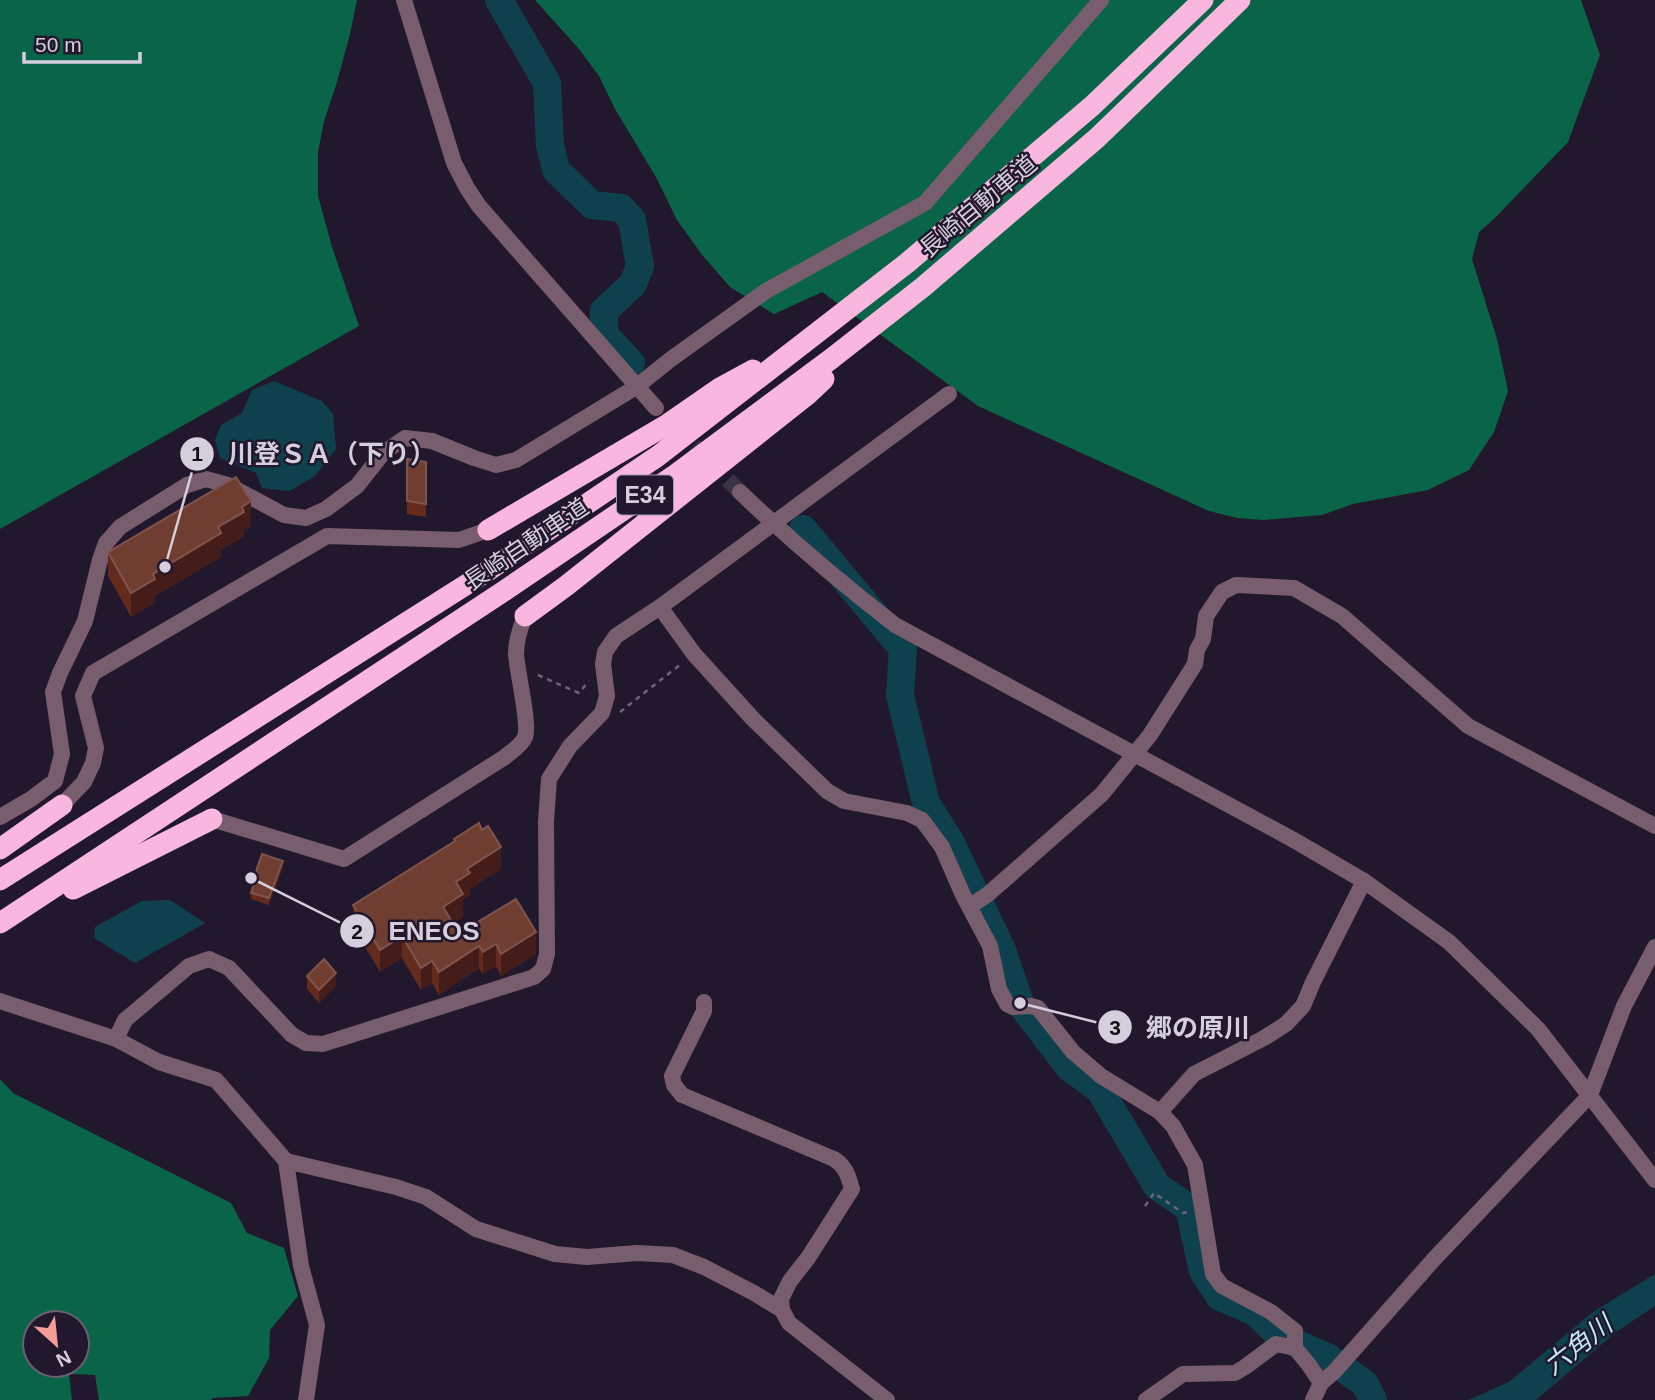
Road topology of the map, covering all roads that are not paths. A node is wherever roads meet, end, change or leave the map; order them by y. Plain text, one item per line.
1 (404, 0) edge
2 (1101, 0) edge
3 (1203, 0) edge
4 (1240, 0) edge
5 (923, 287) junction
6 (813, 337) junction
7 (636, 387) junction
8 (949, 394) dead end
9 (656, 408) dead end
10 (740, 492) tunnel mouth
11 (774, 524) junction
12 (488, 530) joint
13 (660, 607) junction
14 (524, 616) joint
15 (1133, 754) junction
16 (62, 805) joint
17 (0, 817) edge
18 (212, 820) joint
19 (1655, 826) edge
20 (0, 849) edge
21 (0, 880) edge
22 (1364, 881) junction
23 (970, 906) junction
24 (0, 924) edge
25 (1655, 947) edge
26 (0, 1001) edge
27 (704, 1002) dead end
28 (116, 1040) junction
29 (1590, 1095) junction
30 (1160, 1112) junction
31 (286, 1161) junction
32 (1655, 1180) edge
33 (782, 1310) junction
34 (1295, 1340) junction
35 (1328, 1378) junction
36 (306, 1400) edge
37 (887, 1400) edge
38 (1146, 1400) edge
39 (1313, 1400) edge

1 - 7 street
2 - 7 street
3 - 6 highway, 長崎自動車道 / E34
4 - 5 highway, 長崎自動車道 / E34
5 - 14 highway
5 - 24 highway, 長崎自動車道 / E34
6 - 12 highway
6 - 21 highway, 長崎自動車道 / E34
7 - 9 street
7 - 17 street
8 - 11 street
10 - 11 street
11 - 13 street
11 - 15 street
12 - 16 street
13 - 23 street
13 - 28 street
14 - 18 street
15 - 19 street
15 - 22 street
15 - 23 street
16 - 20 highway
18 - 24 highway
22 - 29 street
22 - 30 street
23 - 30 street
25 - 29 street
26 - 28 street
27 - 33 street
28 - 31 street
29 - 32 street
29 - 35 street
30 - 34 street
31 - 33 street
31 - 36 street
33 - 37 street
34 - 35 street
34 - 38 street
35 - 39 street

